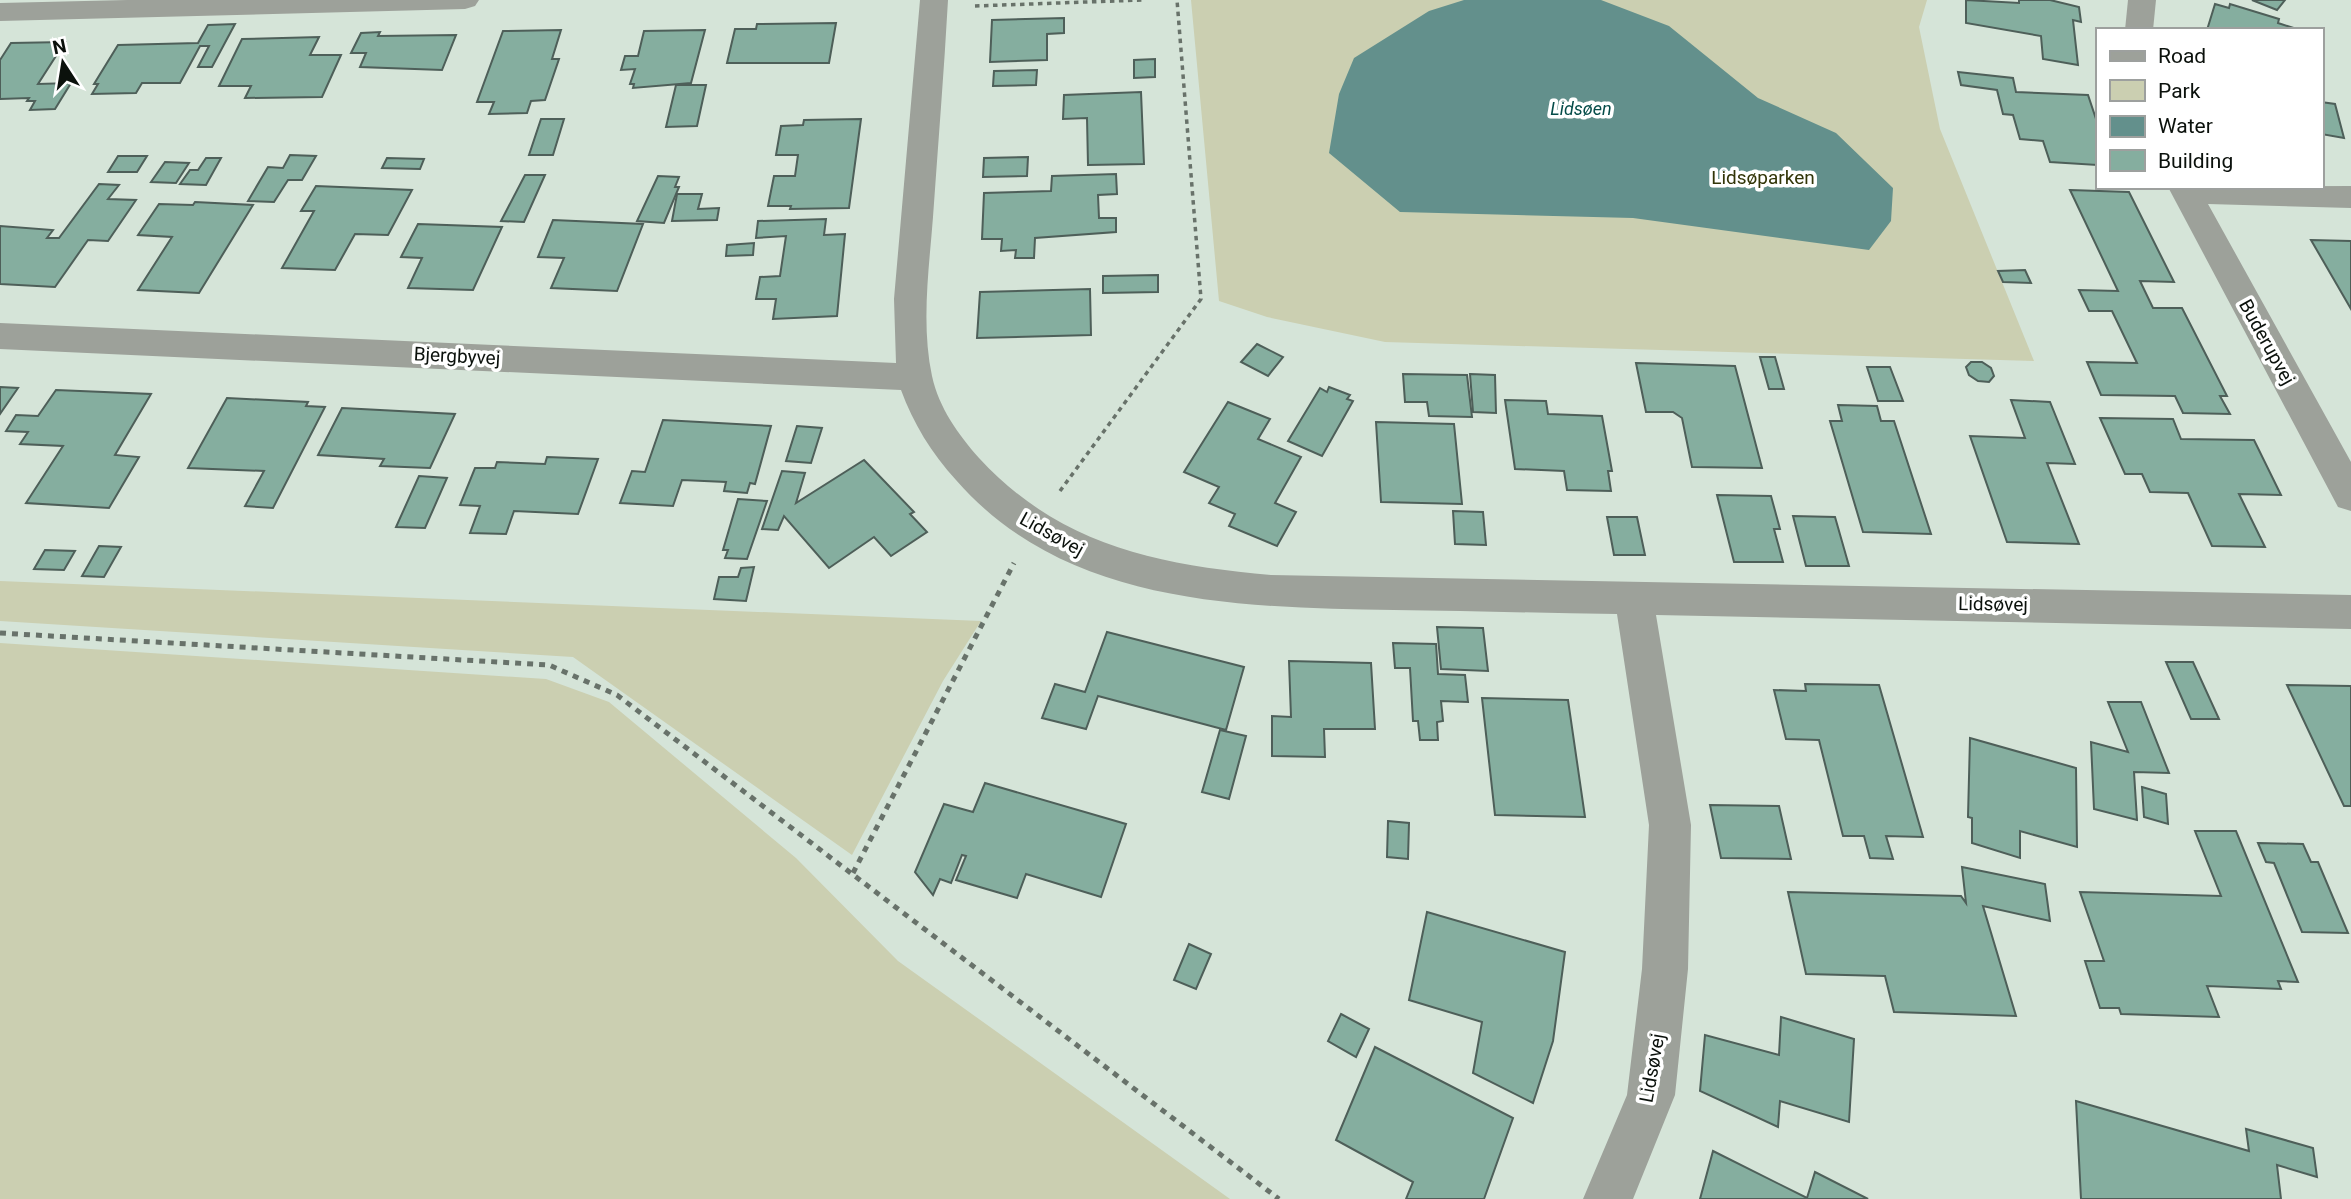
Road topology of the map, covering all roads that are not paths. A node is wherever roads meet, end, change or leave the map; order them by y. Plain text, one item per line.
1 (465, 0) edge
2 (2142, 0) edge
3 (934, 4) edge
4 (0, 12) edge
5 (2139, 28) edge
6 (2184, 190) edge
7 (2351, 197) edge
8 (0, 336) edge
9 (915, 377) junction
10 (2351, 496) edge
11 (1634, 597) junction
12 (2351, 612) edge
13 (1608, 1199) edge

1 - 4 street
2 - 5 street
3 - 9 street, Lidsøvej
6 - 7 street
6 - 10 street, Buderupvej
8 - 9 street, Bjergbyvej
9 - 11 street, Lidsøvej
11 - 12 street, Lidsøvej
11 - 13 street, Lidsøvej

